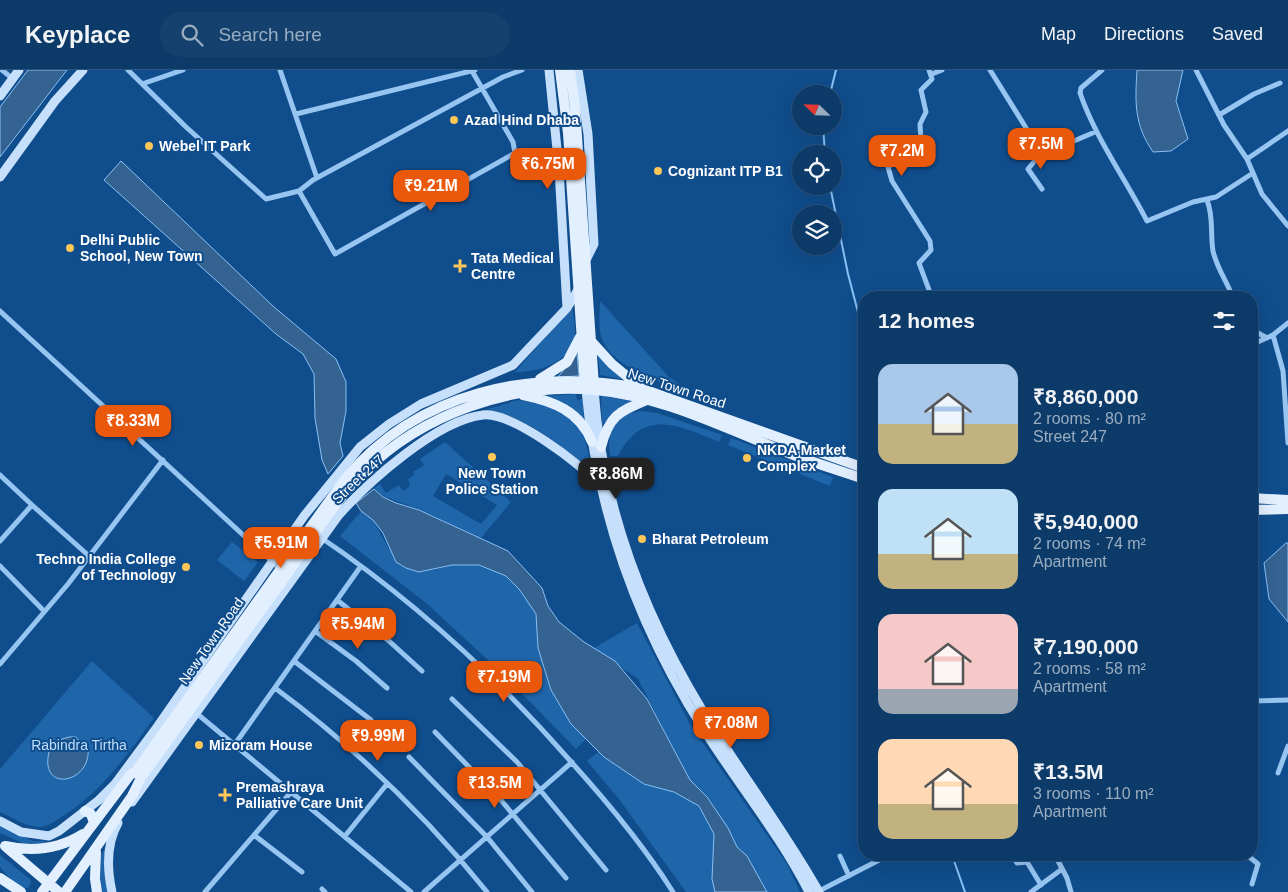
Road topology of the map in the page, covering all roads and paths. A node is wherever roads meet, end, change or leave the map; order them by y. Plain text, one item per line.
1 (2, 70) edge
2 (20, 70) edge
3 (83, 70) edge
4 (128, 70) edge
5 (183, 70) edge
6 (280, 70) edge
7 (473, 70) edge
8 (522, 70) edge
9 (549, 70) edge
10 (560, 70) edge
11 (570, 70) edge
12 (578, 70) edge
13 (942, 70) edge
14 (990, 70) edge
15 (1102, 70) edge
16 (1196, 70) edge
17 (930, 72) edge
18 (13, 79) junction
19 (1280, 83) dead end
20 (142, 84) junction
21 (482, 88) junction
22 (0, 96) edge
23 (296, 114) junction
24 (1219, 115) junction
25 (1288, 130) edge
26 (1095, 132) junction
27 (1043, 151) junction
28 (1246, 159) junction
29 (1253, 173) junction
30 (0, 177) edge
31 (317, 178) junction
32 (1042, 189) dead end
33 (299, 191) junction
34 (1207, 200) junction
35 (1288, 226) edge
36 (586, 260) junction
37 (579, 288) junction
38 (929, 291) edge
39 (1230, 291) edge
40 (567, 308) junction
41 (0, 311) edge
42 (1288, 323) edge
43 (582, 332) junction
44 (1258, 333) edge
45 (1273, 335) junction
46 (1267, 338) junction
47 (592, 341) junction
48 (1258, 342) edge
49 (537, 381) junction
50 (590, 385) junction
51 (640, 388) junction
52 (517, 394) junction
53 (647, 400) junction
54 (476, 405) junction
55 (471, 418) junction
56 (1288, 443) edge
57 (596, 445) junction
58 (390, 451) junction
59 (163, 460) junction
60 (858, 466) edge
61 (389, 467) junction
62 (0, 475) edge
63 (858, 477) edge
64 (600, 487) junction
65 (1258, 498) edge
66 (1288, 500) edge
67 (32, 505) junction
68 (1288, 509) edge
69 (1258, 510) edge
70 (318, 536) junction
71 (0, 540) edge
72 (89, 556) junction
73 (275, 565) junction
74 (0, 566) edge
75 (361, 566) junction
76 (337, 600) junction
77 (642, 605) junction
78 (44, 611) junction
79 (315, 631) junction
80 (294, 661) junction
81 (0, 664) edge
82 (422, 671) dead end
83 (275, 688) junction
84 (387, 688) dead end
85 (452, 699) dead end
86 (1288, 700) edge
87 (1258, 701) edge
88 (194, 711) junction
89 (371, 720) dead end
90 (435, 732) dead end
91 (235, 744) junction
92 (1288, 746) edge
93 (410, 757) dead end
94 (572, 762) junction
95 (1278, 773) dead end
96 (139, 774) junction
97 (387, 784) junction
98 (128, 789) dead end
99 (540, 790) junction
100 (292, 791) junction
101 (84, 811) junction
102 (513, 814) junction
103 (0, 821) edge
104 (91, 826) junction
105 (254, 835) junction
106 (345, 836) junction
107 (486, 837) junction
108 (2, 844) edge
109 (97, 848) junction
110 (840, 856) dead end
111 (460, 859) junction
112 (1016, 861) edge
113 (1058, 861) edge
114 (1254, 861) edge
115 (875, 862) edge
116 (1062, 869) junction
117 (606, 870) dead end
118 (302, 872) dead end
119 (849, 876) junction
120 (0, 878) edge
121 (566, 878) dead end
122 (1252, 884) dead end
123 (1041, 885) junction
124 (45, 888) edge
125 (16, 889) edge
126 (59, 892) edge
127 (64, 892) edge
128 (97, 892) edge
129 (112, 892) edge
130 (205, 892) edge
131 (411, 892) edge
132 (424, 892) edge
133 (487, 892) edge
134 (532, 892) edge
135 (673, 892) edge
136 (809, 892) edge
137 (819, 892) edge
138 (1031, 892) edge
139 (1071, 892) edge

1 - 18 street
2 - 18 street
3 - 30 street
4 - 20 street
5 - 20 street
6 - 23 street
7 - 21 street
7 - 23 street
8 - 21 street
9 - 40 street
10 - 37 main road
11 - 36 main road
12 - 36 street
13 - 17 street
14 - 27 street
15 - 26 street
16 - 24 street
17 - 38 street
18 - 22 street
19 - 24 street
20 - 33 street
21 - 31 street
21 - 33 street
23 - 31 street
24 - 28 street
25 - 28 street
26 - 27 street
26 - 34 street
27 - 32 street
28 - 29 street
29 - 34 street
29 - 35 street
31 - 33 street
34 - 39 street
36 - 47 main road
37 - 40 street
37 - 43 main road
40 - 73 street
41 - 59 street
42 - 45 street
43 - 49 main road
43 - 50 main road
44 - 46 street
45 - 46 street
45 - 56 street
46 - 48 street
47 - 50 main road
47 - 51 main road
49 - 50 main road, New Town Road
49 - 73 main road, New Town Road
50 - 51 main road, New Town Road
50 - 52 main road
50 - 53 main road
50 - 57 street
51 - 60 main road, New Town Road
52 - 54 main road
52 - 57 main road
53 - 57 main road
53 - 63 main road
54 - 55 street
54 - 58 main road
55 - 61 street, Street 247
55 - 64 street, Street 247
57 - 64 street
57 - 77 street
58 - 61 street
58 - 70 main road
59 - 72 street
59 - 73 street
61 - 70 street, Street 247
62 - 67 street
64 - 77 street
65 - 66 main road
67 - 71 street
67 - 72 street
68 - 69 main road
70 - 75 street
70 - 88 main road
72 - 78 street
73 - 96 main road, New Town Road
73 - 101 street
74 - 78 street
75 - 76 street
75 - 94 street
76 - 79 street
76 - 82 street
77 - 136 street
77 - 137 street
78 - 81 street
79 - 80 street
79 - 84 street
80 - 83 street
80 - 89 street
83 - 91 street
83 - 97 street
85 - 99 street
86 - 87 street
88 - 91 street
88 - 96 main road
88 - 129 street
90 - 102 street
91 - 100 street
92 - 95 street
93 - 107 street
94 - 99 street
94 - 135 street
96 - 98 main road
96 - 104 main road, New Town Road
96 - 109 main road
97 - 106 street
97 - 111 street
99 - 102 street
99 - 117 street
100 - 105 street
100 - 106 street
101 - 103 street
101 - 104 main road
102 - 107 street
102 - 121 street
104 - 108 main road
104 - 124 main road, New Town Road
105 - 118 street
105 - 130 street
106 - 131 street
107 - 111 street
107 - 134 street
108 - 124 main road
109 - 127 main road
109 - 128 main road
110 - 119 street
111 - 132 street
111 - 133 street
112 - 123 street
113 - 116 street
114 - 122 street
115 - 119 street
116 - 123 street
116 - 139 street
119 - 137 street
120 - 125 main road
123 - 138 street
124 - 126 main road

